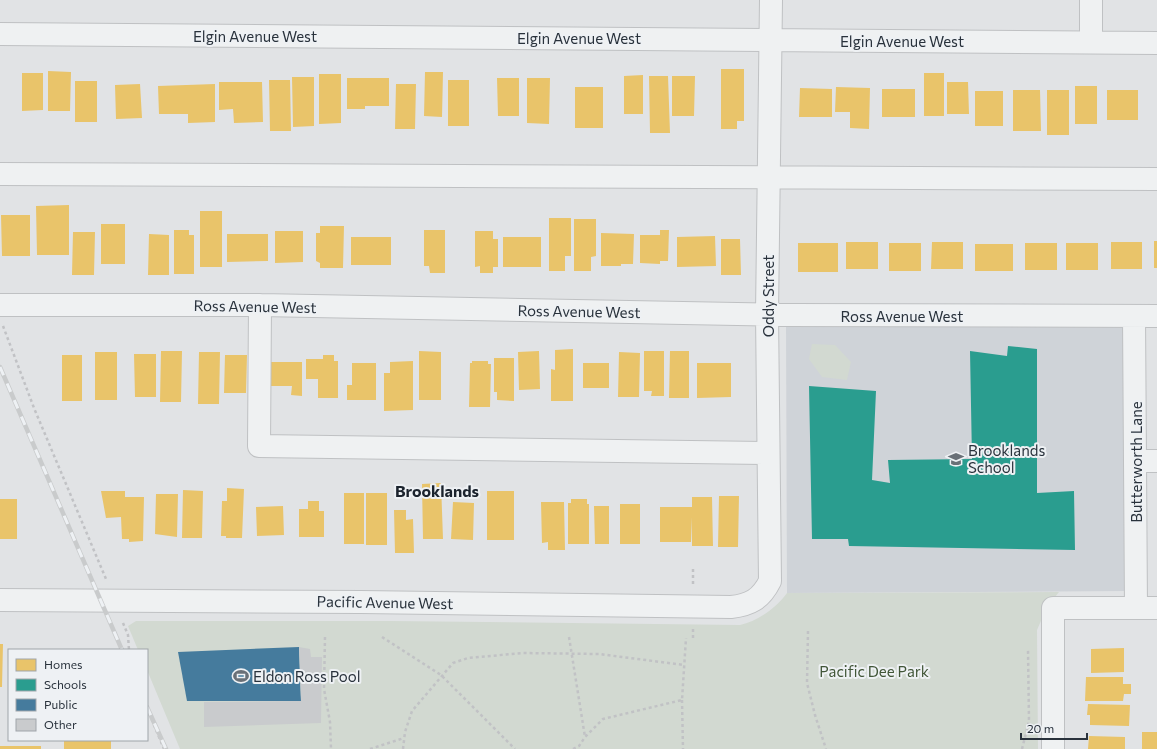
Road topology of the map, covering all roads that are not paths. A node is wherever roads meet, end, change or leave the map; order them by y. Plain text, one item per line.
1 (771, 0) edge
2 (1091, 0) edge
3 (0, 34) edge
4 (770, 39) junction
5 (1091, 42) junction
6 (1157, 43) edge
7 (0, 174) edge
8 (768, 177) junction
9 (1157, 179) edge
10 (0, 305) edge
11 (260, 305) junction
12 (767, 314) junction
13 (1134, 316) junction
14 (1157, 316) edge
15 (768, 453) junction
16 (1147, 461) edge
17 (764, 592) joint
18 (0, 600) edge
19 (1147, 608) edge
20 (1054, 749) edge

1 - 4 street, Oddy Street
2 - 5 street
3 - 4 street, Elgin Avenue West
4 - 5 street, Elgin Avenue West
4 - 8 street, Oddy Street
5 - 6 street, Elgin Avenue West
7 - 8 street
8 - 9 street
8 - 12 street, Oddy Street
10 - 11 street, Ross Avenue West
11 - 12 street, Ross Avenue West
11 - 15 street
12 - 13 street, Ross Avenue West
12 - 15 street, Oddy Street
13 - 14 street, Ross Avenue West
13 - 16 street, Butterworth Lane
15 - 17 street, Oddy Street
16 - 19 street, Butterworth Lane
17 - 18 street, Pacific Avenue West
19 - 20 street

